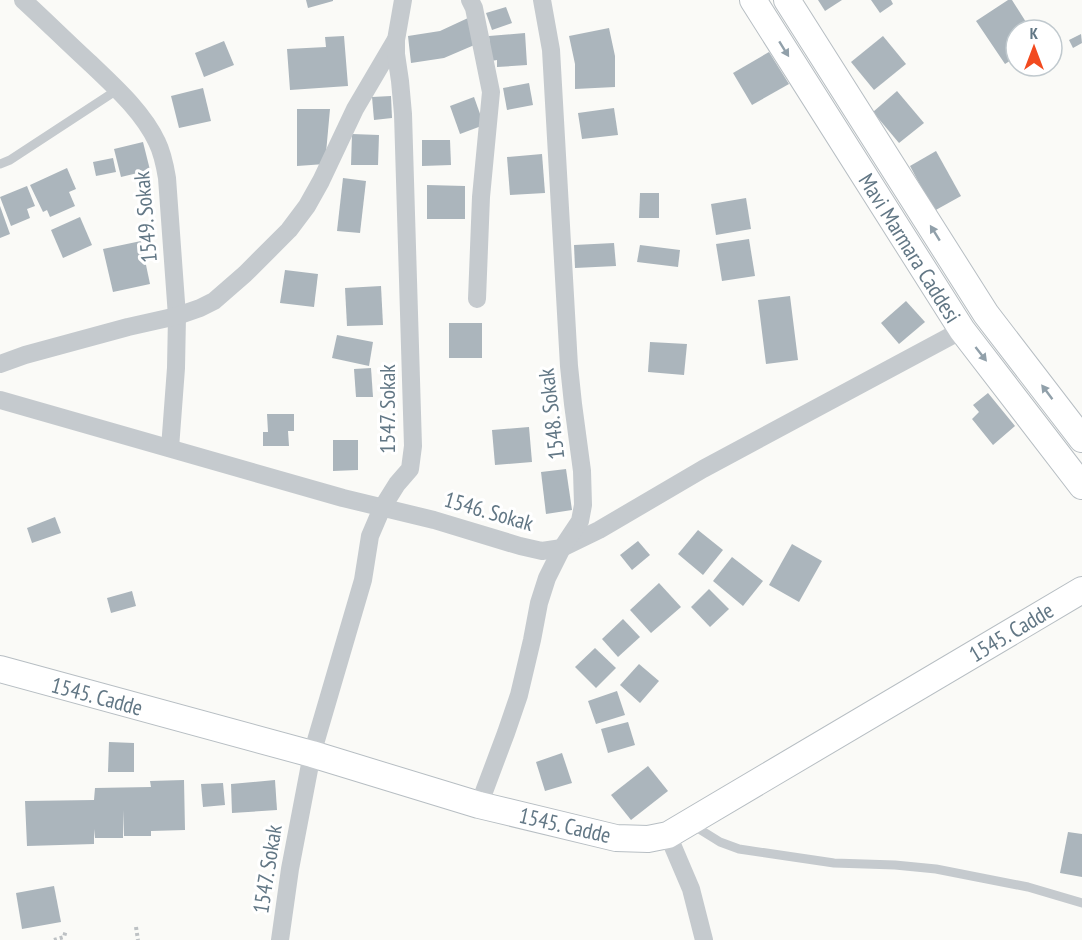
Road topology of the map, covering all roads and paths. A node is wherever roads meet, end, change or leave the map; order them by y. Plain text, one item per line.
1 (23, 0) edge
2 (403, 0) edge
3 (470, 0) edge
4 (542, 0) edge
5 (753, 0) edge
6 (787, 0) edge
7 (396, 40) junction
8 (117, 90) junction
9 (0, 164) edge
10 (477, 299) dead end
11 (177, 316) junction
12 (962, 330) junction
13 (0, 364) edge
14 (0, 400) edge
15 (1082, 439) edge
16 (170, 448) junction
17 (1082, 486) edge
18 (382, 508) junction
19 (562, 548) junction
20 (1082, 590) edge
21 (0, 669) edge
22 (312, 754) junction
23 (478, 805) junction
24 (679, 829) junction
25 (1082, 903) edge
26 (136, 927) dead end
27 (66, 930) dead end
28 (54, 940) edge
29 (138, 940) edge
30 (280, 940) edge
31 (704, 940) edge

1 - 8 street, 1549. Sokak
2 - 7 street, 1547. Sokak
3 - 10 street
4 - 19 street, 1548. Sokak
5 -> 12 street, Mavi Marmara Caddesi
15 -> 6 street
7 - 11 street
7 - 18 street, 1547. Sokak
8 - 9 lane
8 - 11 street, 1549. Sokak
11 - 13 street
11 - 16 street, 1549. Sokak
12 -> 17 street, Mavi Marmara Caddesi
12 - 19 street, 1546. Sokak
14 - 16 street, 1546. Sokak
16 - 18 street, 1546. Sokak
18 - 19 street, 1546. Sokak
18 - 22 street, 1547. Sokak
19 - 23 street, 1548. Sokak
20 - 24 street, 1545. Cadde
21 - 22 street, 1545. Cadde
22 - 23 street, 1545. Cadde
22 - 30 street, 1547. Sokak
23 - 24 street, 1545. Cadde
24 - 25 lane
24 - 31 street
26 - 29 path
27 - 28 path

